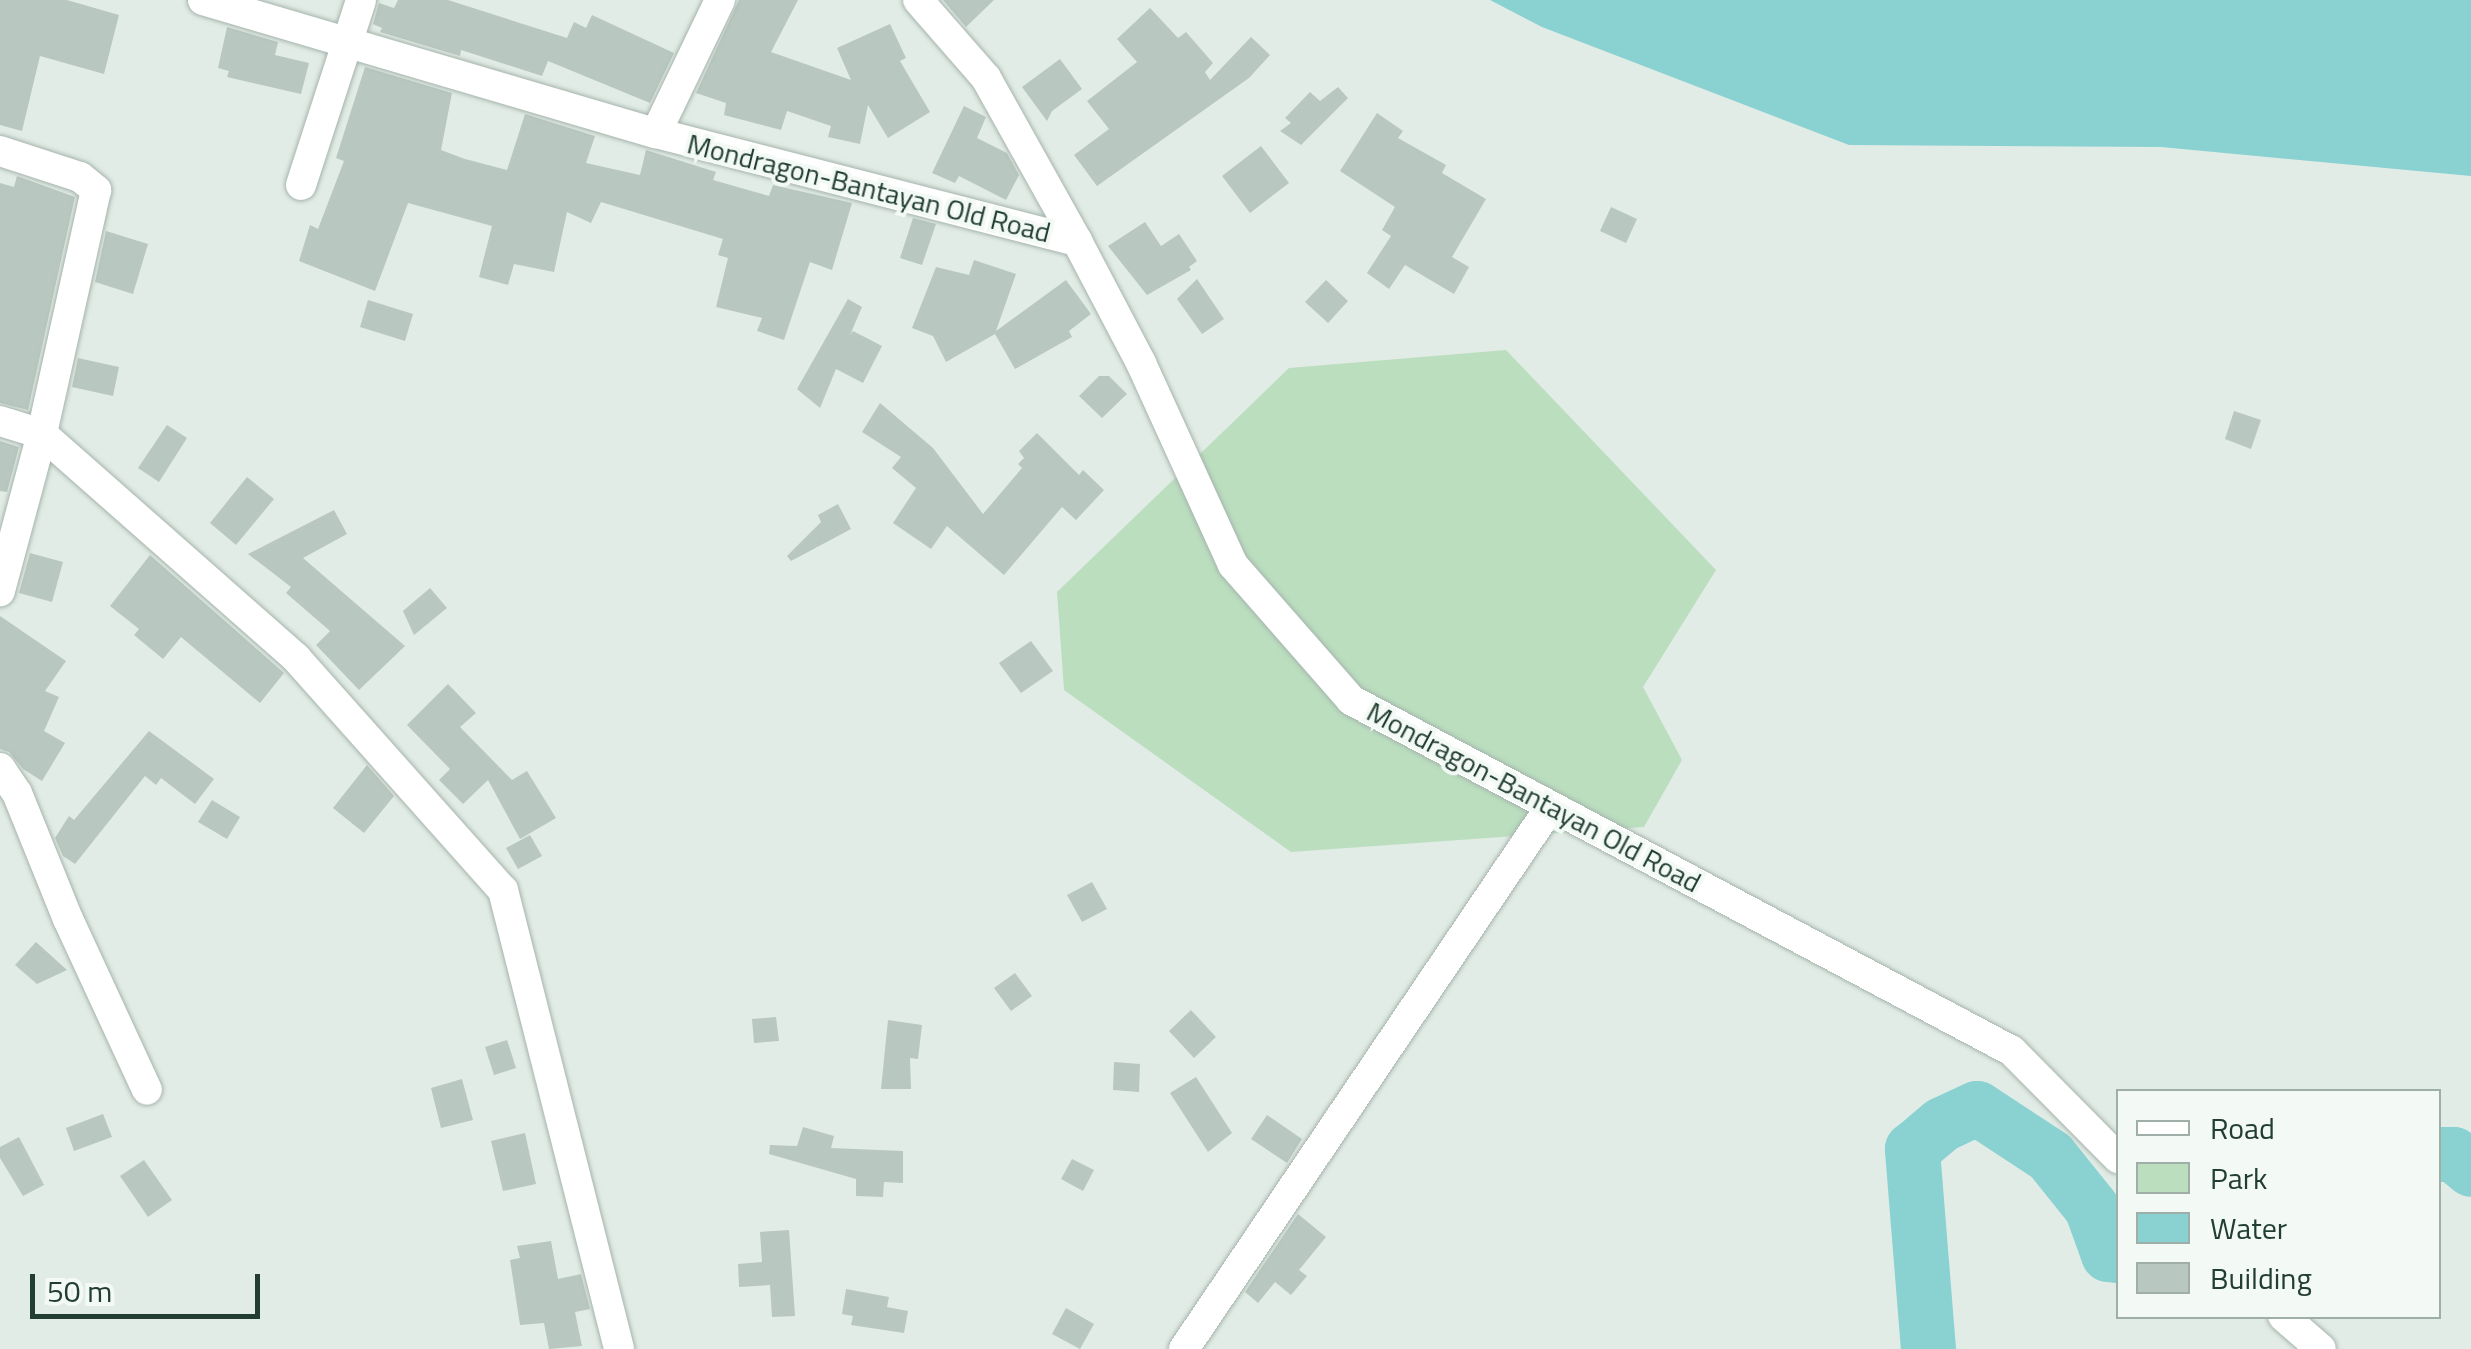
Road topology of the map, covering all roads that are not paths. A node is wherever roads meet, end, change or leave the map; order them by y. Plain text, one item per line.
1 (203, 0) edge
2 (361, 0) edge
3 (720, 0) edge
4 (918, 0) edge
5 (347, 40) junction
6 (656, 133) junction
7 (0, 150) edge
8 (300, 185) dead end
9 (1077, 242) junction
10 (0, 422) edge
11 (42, 434) junction
12 (0, 591) edge
13 (0, 768) edge
14 (1549, 809) junction
15 (147, 1090) dead end
16 (2116, 1156) edge
17 (2286, 1319) edge
18 (620, 1349) edge
19 (1184, 1349) edge
20 (2321, 1349) edge

1 - 5 street, Mondragon-Bantayan Old Road
2 - 5 street
3 - 6 street
4 - 9 street
5 - 6 street, Mondragon-Bantayan Old Road
5 - 8 street
6 - 9 street, Mondragon-Bantayan Old Road
7 - 11 street
9 - 14 street, Mondragon-Bantayan Old Road
10 - 11 street
11 - 12 street
11 - 18 street
13 - 15 street
14 - 16 street, Mondragon-Bantayan Old Road
14 - 19 street
17 - 20 street

